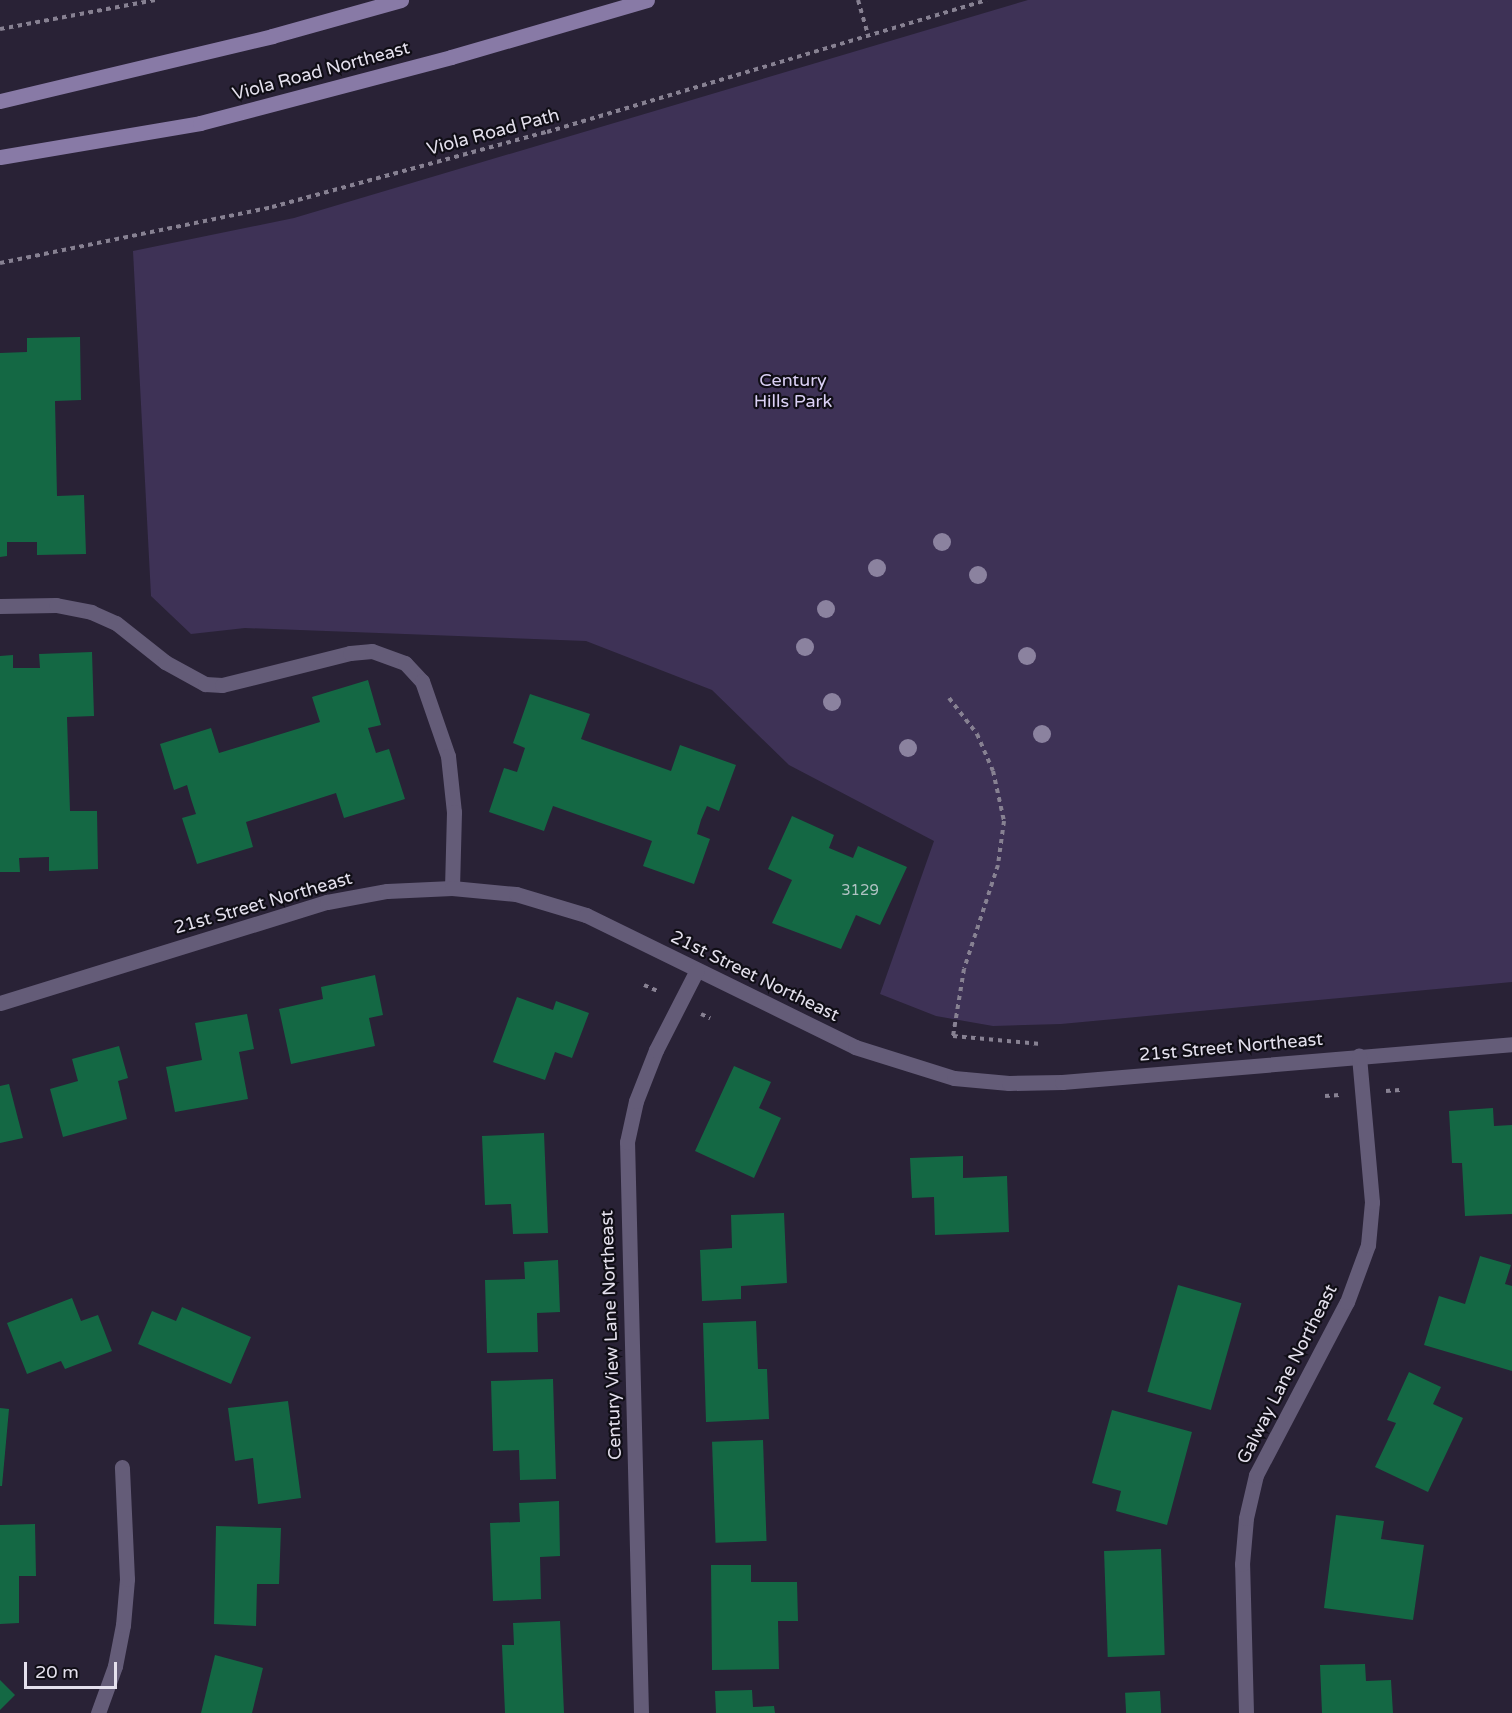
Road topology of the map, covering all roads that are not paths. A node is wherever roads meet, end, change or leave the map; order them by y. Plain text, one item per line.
1 (401, 0) edge
2 (647, 0) edge
3 (0, 100) edge
4 (0, 158) edge
5 (0, 606) edge
6 (452, 888) junction
7 (697, 970) junction
8 (0, 1003) edge
9 (1512, 1044) edge
10 (1359, 1056) junction
11 (122, 1467) dead end
12 (98, 1713) edge
13 (641, 1713) edge
14 (1246, 1713) edge

1 - 3 main road
2 - 4 main road, Viola Road Northeast
5 - 6 street
6 - 7 street, 21st Street Northeast
6 - 8 street, 21st Street Northeast
7 - 10 street, 21st Street Northeast
7 - 13 street, Century View Lane Northeast
9 - 10 street, 21st Street Northeast
10 - 14 street, Galway Lane Northeast
11 - 12 street

